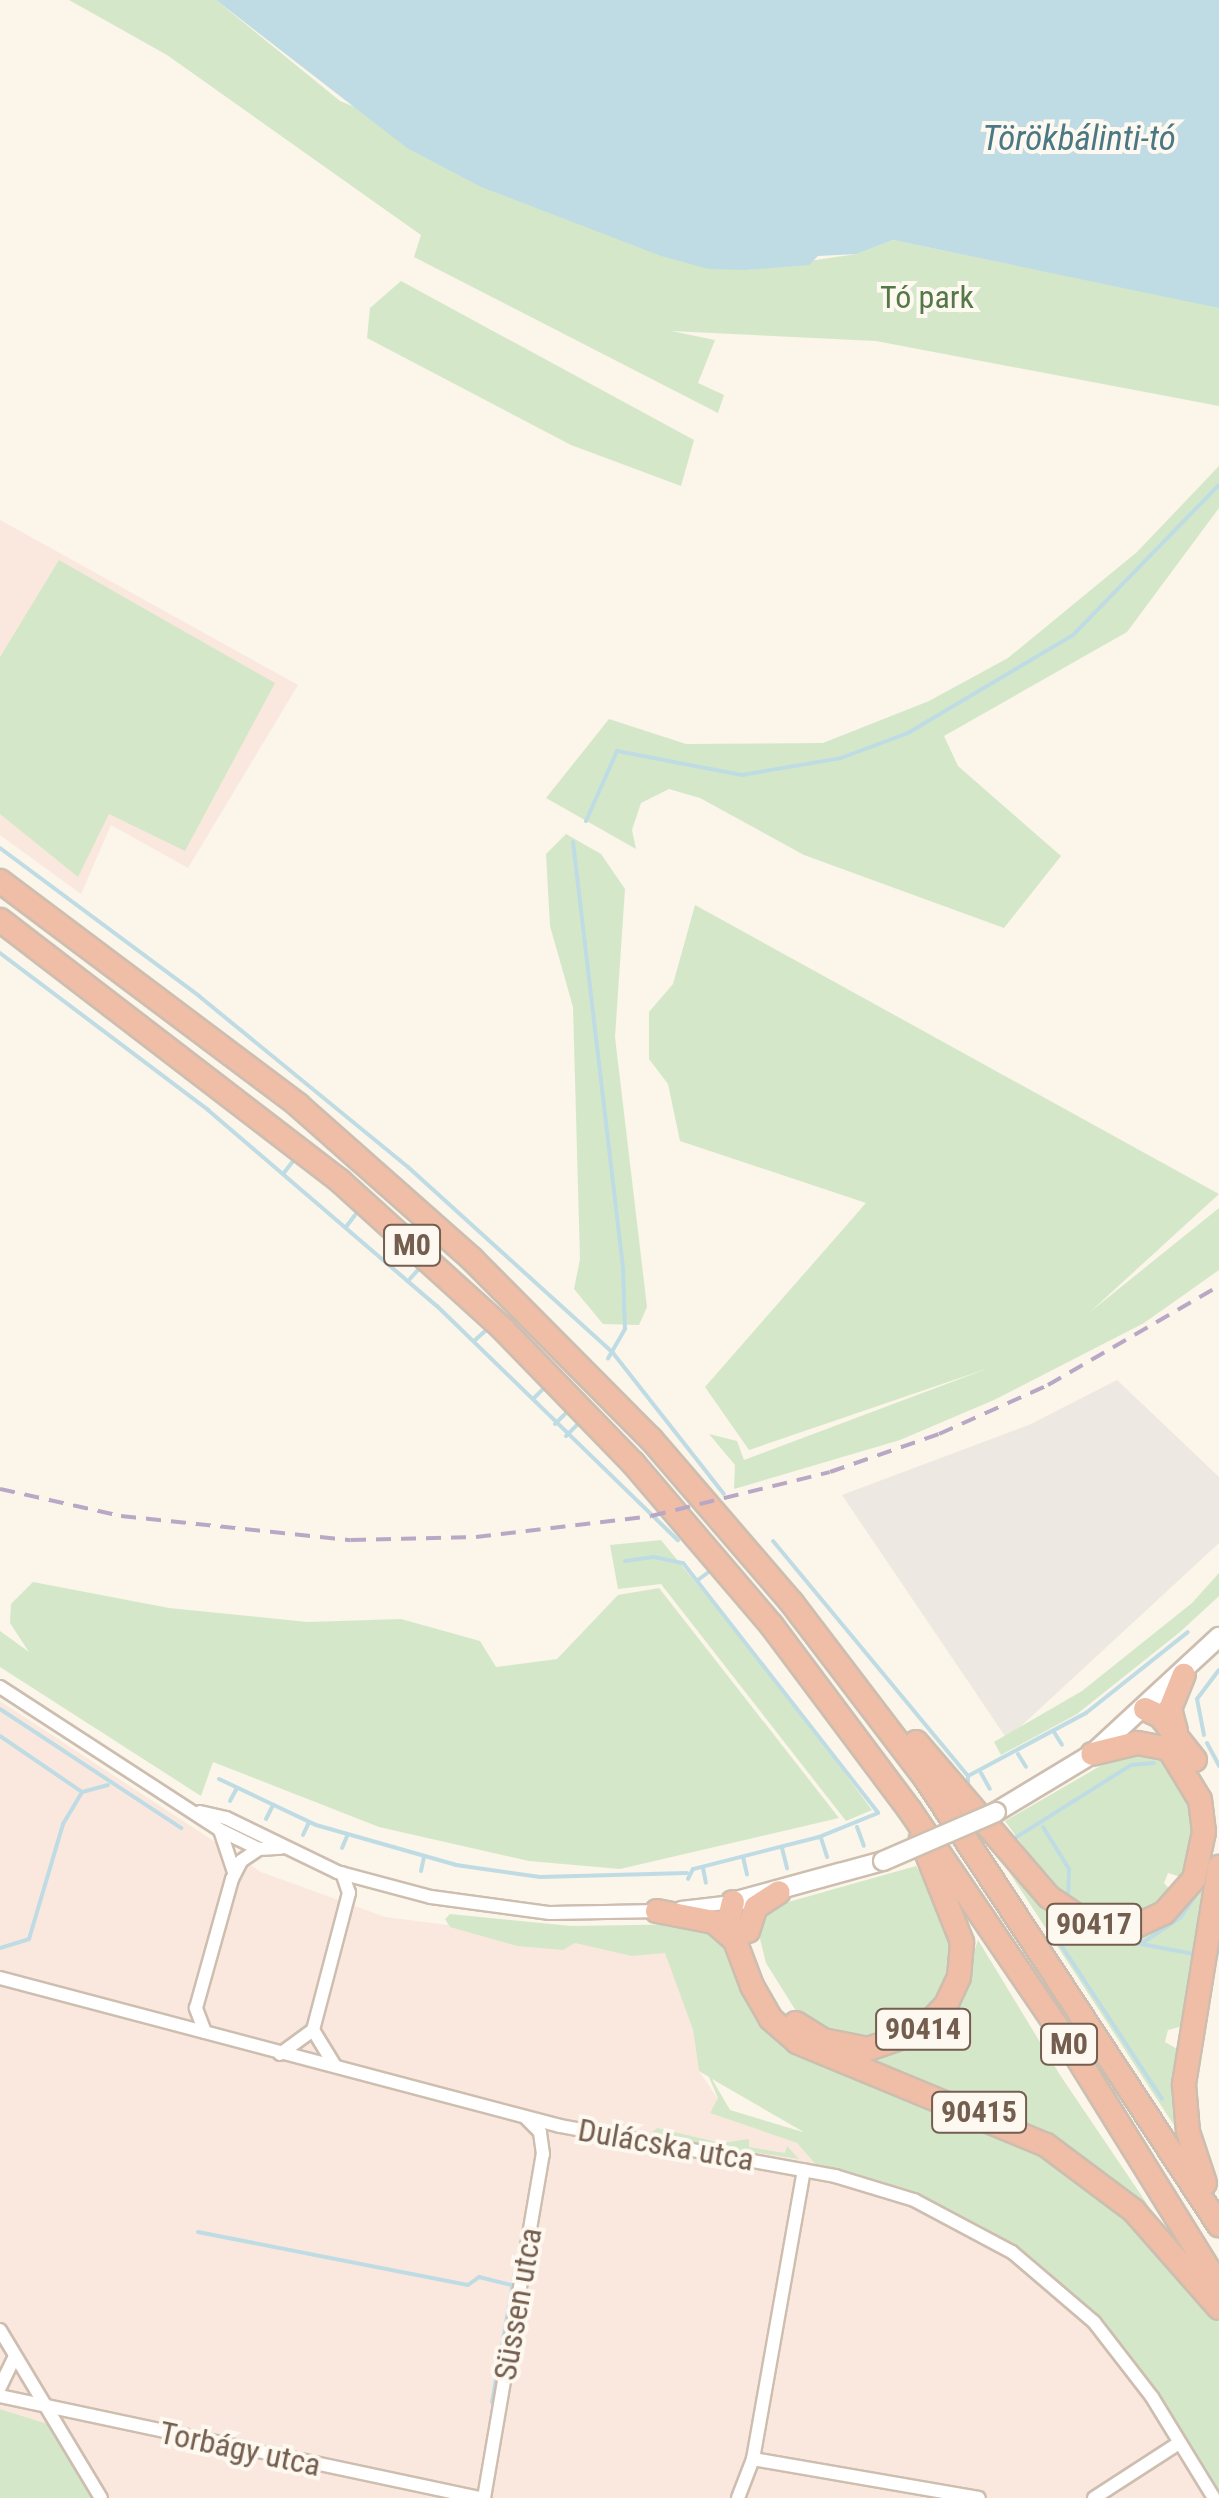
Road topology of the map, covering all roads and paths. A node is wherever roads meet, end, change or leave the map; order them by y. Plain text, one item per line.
1 (0, 880) edge
2 (0, 920) edge
3 (1219, 1637) edge
4 (1184, 1675) junction
5 (856, 1686) junction
6 (0, 1687) edge
7 (1145, 1709) junction
8 (1173, 1742) junction
9 (1092, 1754) junction
10 (910, 1809) junction
11 (200, 1812) junction
12 (1219, 1823) edge
13 (220, 1830) junction
14 (284, 1848) junction
15 (259, 1849) junction
16 (1219, 1867) edge
17 (342, 1873) junction
18 (234, 1874) junction
19 (381, 1884) junction
20 (779, 1892) junction
21 (733, 1902) junction
22 (346, 1906) junction
23 (658, 1911) junction
24 (742, 1937) junction
25 (0, 1978) edge
26 (196, 2008) junction
27 (170, 2022) junction
28 (313, 2030) junction
29 (205, 2032) junction
30 (280, 2054) junction
31 (341, 2071) junction
32 (525, 2117) junction
33 (804, 2170) junction
34 (1219, 2211) edge
35 (1219, 2225) edge
36 (1219, 2286) edge
37 (1219, 2308) edge
38 (0, 2330) edge
39 (16, 2356) junction
40 (0, 2387) edge
41 (0, 2396) edge
42 (48, 2409) junction
43 (1179, 2442) junction
44 (753, 2460) junction
45 (101, 2498) edge
46 (483, 2498) edge
47 (738, 2498) edge
48 (979, 2498) edge
49 (1094, 2498) edge
50 (1214, 2498) edge

1 - 5 highway, M0
2 - 10 highway, M0
3 - 4 street
4 - 7 street
4 - 8 highway
5 - 8 highway, 90417
5 - 35 highway, M0
6 - 11 street
7 - 8 highway
7 - 9 street
8 - 9 highway
8 - 12 highway
9 - 20 street, bridge
10 - 24 highway, 90414
10 - 36 highway, M0
11 - 13 street
11 - 14 street
13 - 15 street
13 - 18 street
14 - 15 street
14 - 17 street
15 - 18 street
16 - 34 highway
17 - 19 street
17 - 22 street
18 - 26 street
19 - 22 street
19 - 23 street
20 - 21 street
20 - 24 highway
21 - 23 street
21 - 24 highway, 90415
22 - 28 street
23 - 24 highway
24 - 37 highway, 90415
25 - 27 street, Dulácska utca
26 - 27 street
26 - 29 street
27 - 29 street, Dulácska utca
28 - 30 street
28 - 31 street
29 - 30 street, Dulácska utca
30 - 31 street, Dulácska utca
31 - 32 street, Dulácska utca
32 - 33 street, Dulácska utca
32 - 46 street, Süssen utca
33 - 43 street, Dulácska utca
33 - 44 street
38 - 39 street
39 - 40 street
39 - 42 street
41 - 42 street, Torbágy utca
42 - 45 street
42 - 46 street, Torbágy utca
43 - 49 street
43 - 50 street, Dulácska utca
44 - 47 street
44 - 48 street

